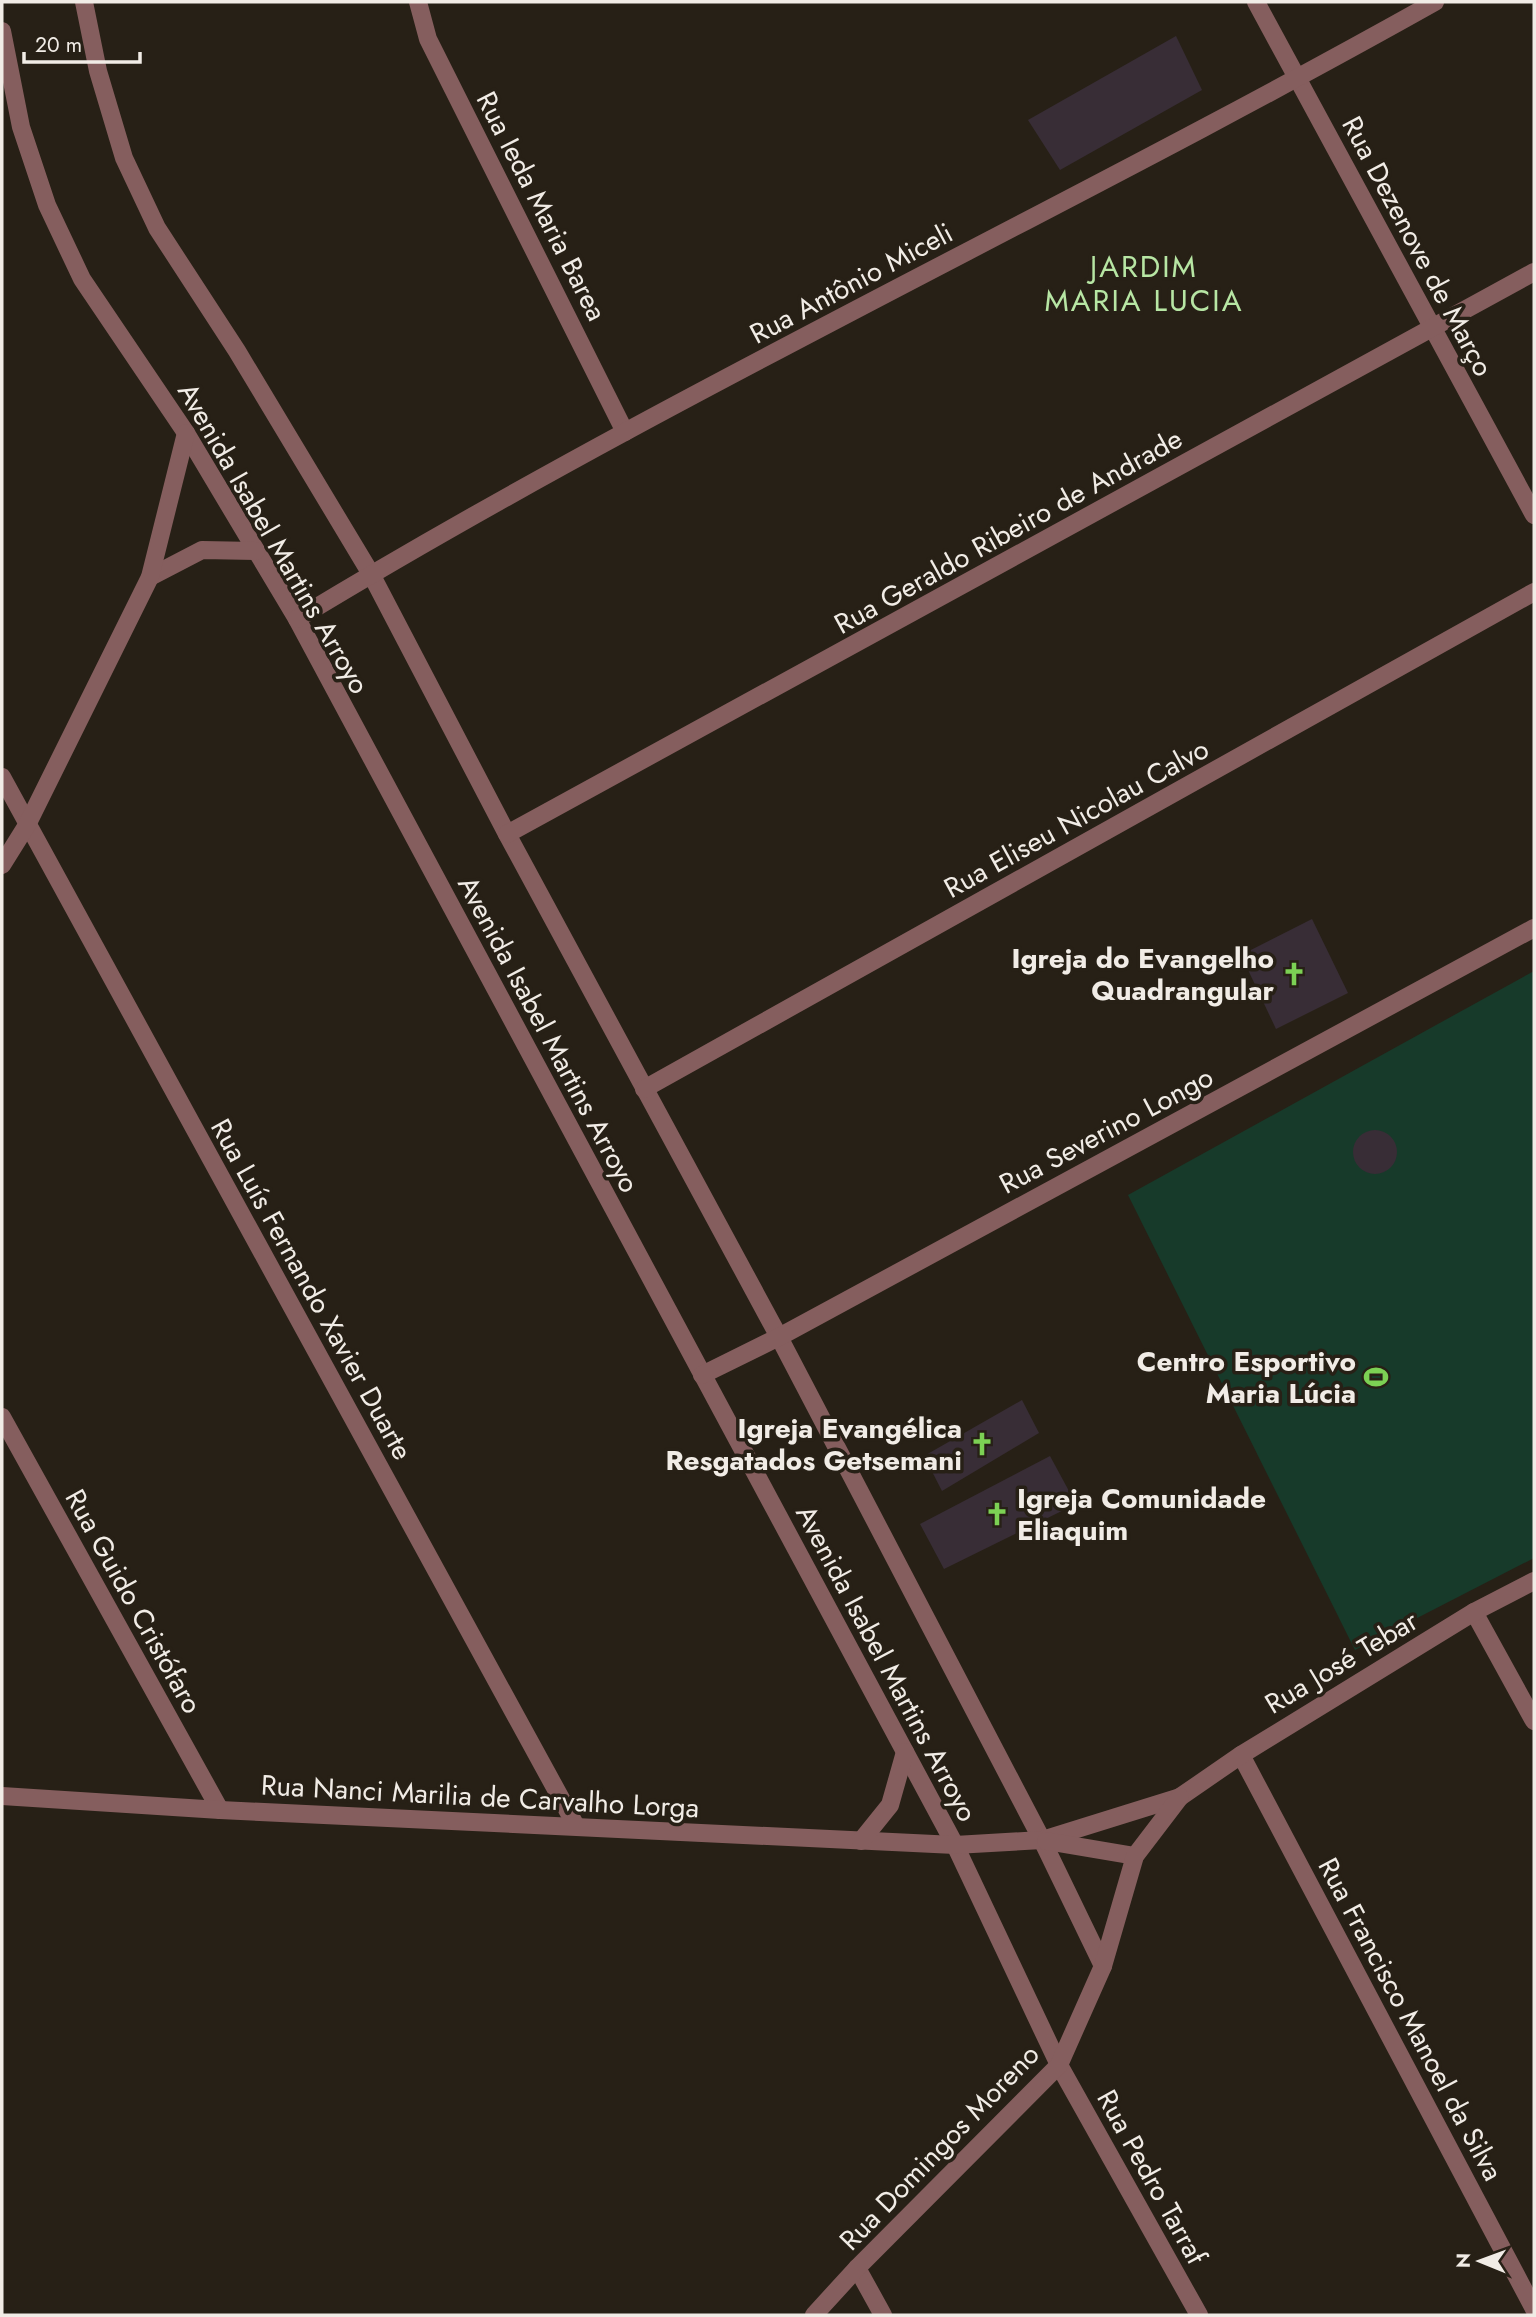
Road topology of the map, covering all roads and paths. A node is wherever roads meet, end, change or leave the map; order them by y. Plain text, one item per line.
1 (84, 2) edge
2 (418, 2) edge
3 (1256, 2) edge
4 (1434, 2) edge
5 (2, 31) edge
6 (1297, 79) junction
7 (1534, 272) edge
8 (1432, 329) junction
9 (625, 432) junction
10 (186, 433) junction
11 (1534, 515) edge
12 (256, 551) junction
13 (371, 574) junction
14 (150, 578) junction
15 (1534, 592) edge
16 (297, 619) junction
17 (2, 777) edge
18 (27, 825) junction
19 (507, 834) junction
20 (2, 865) edge
21 (1534, 928) edge
22 (644, 1089) junction
23 (779, 1337) junction
24 (702, 1375) junction
25 (2, 1417) edge
26 (1534, 1581) edge
27 (1474, 1612) junction
28 (1534, 1721) edge
29 (905, 1752) junction
30 (1241, 1755) junction
31 (2, 1796) edge
32 (1180, 1797) junction
33 (219, 1810) junction
34 (576, 1826) junction
35 (1042, 1840) junction
36 (861, 1841) junction
37 (955, 1845) junction
38 (1136, 1856) junction
39 (1103, 1966) junction
40 (1059, 2065) junction
41 (857, 2268) junction
42 (1534, 2309) edge
43 (814, 2315) edge
44 (883, 2315) edge
45 (1199, 2315) edge

1 - 13 street, Avenida Isabel Martins Arroyo
2 - 9 street, Rua Ieda Maria Barea
3 - 6 street, Rua Dezenove de Março
4 - 6 street, Rua Antônio Miceli
5 - 10 street, Avenida Isabel Martins Arroyo
6 - 8 street, Rua Dezenove de Março
6 - 9 street, Rua Antônio Miceli
7 - 8 street, Rua Geraldo Ribeiro de Andrade
8 - 11 street, Rua Dezenove de Março
8 - 19 street, Rua Geraldo Ribeiro de Andrade
9 - 13 street, Rua Antônio Miceli
10 - 12 street, Avenida Isabel Martins Arroyo
10 - 14 street
12 - 14 street
12 - 16 street, Avenida Isabel Martins Arroyo
13 - 16 street, Rua Antônio Miceli
13 - 19 street, Avenida Isabel Martins Arroyo
14 - 18 street
15 - 22 street, Rua Eliseu Nicolau Calvo
16 - 24 street, Avenida Isabel Martins Arroyo
17 - 18 street, Rua Luís Fernando Xavier Duarte
18 - 20 street
18 - 34 street, Rua Luís Fernando Xavier Duarte
19 - 22 street, Avenida Isabel Martins Arroyo
21 - 23 street, Rua Severino Longo
22 - 23 street, Avenida Isabel Martins Arroyo
23 - 24 street, Rua Severino Longo
23 - 35 street, Avenida Isabel Martins Arroyo
24 - 29 street, Avenida Isabel Martins Arroyo
25 - 33 street, Rua Guido Cristófaro
26 - 27 street, Rua José Tebar
27 - 28 street
27 - 30 street, Rua José Tebar
29 - 36 street
29 - 37 street, Avenida Isabel Martins Arroyo
30 - 32 street, Rua José Tebar
30 - 42 street, Rua Francisco Manoel da Silva
31 - 33 street, Rua Nanci Marilia de Carvalho Lorga
32 - 35 street, Rua José Tebar
32 - 38 street, Rua José Tebar
33 - 34 street, Rua Nanci Marilia de Carvalho Lorga
34 - 36 street, Rua Nanci Marilia de Carvalho Lorga
35 - 37 street, Rua Nanci Marilia de Carvalho Lorga
35 - 38 street
35 - 39 street, Avenida Isabel Martins Arroyo
36 - 37 street, Rua Nanci Marilia de Carvalho Lorga
37 - 40 street, Avenida Isabel Martins Arroyo
38 - 39 street, Rua José Tebar
39 - 40 street, Rua Domingos Moreno
40 - 41 street, Rua Domingos Moreno
40 - 45 street, Rua Pedro Tarraf
41 - 43 street, Rua Domingos Moreno
41 - 44 street

